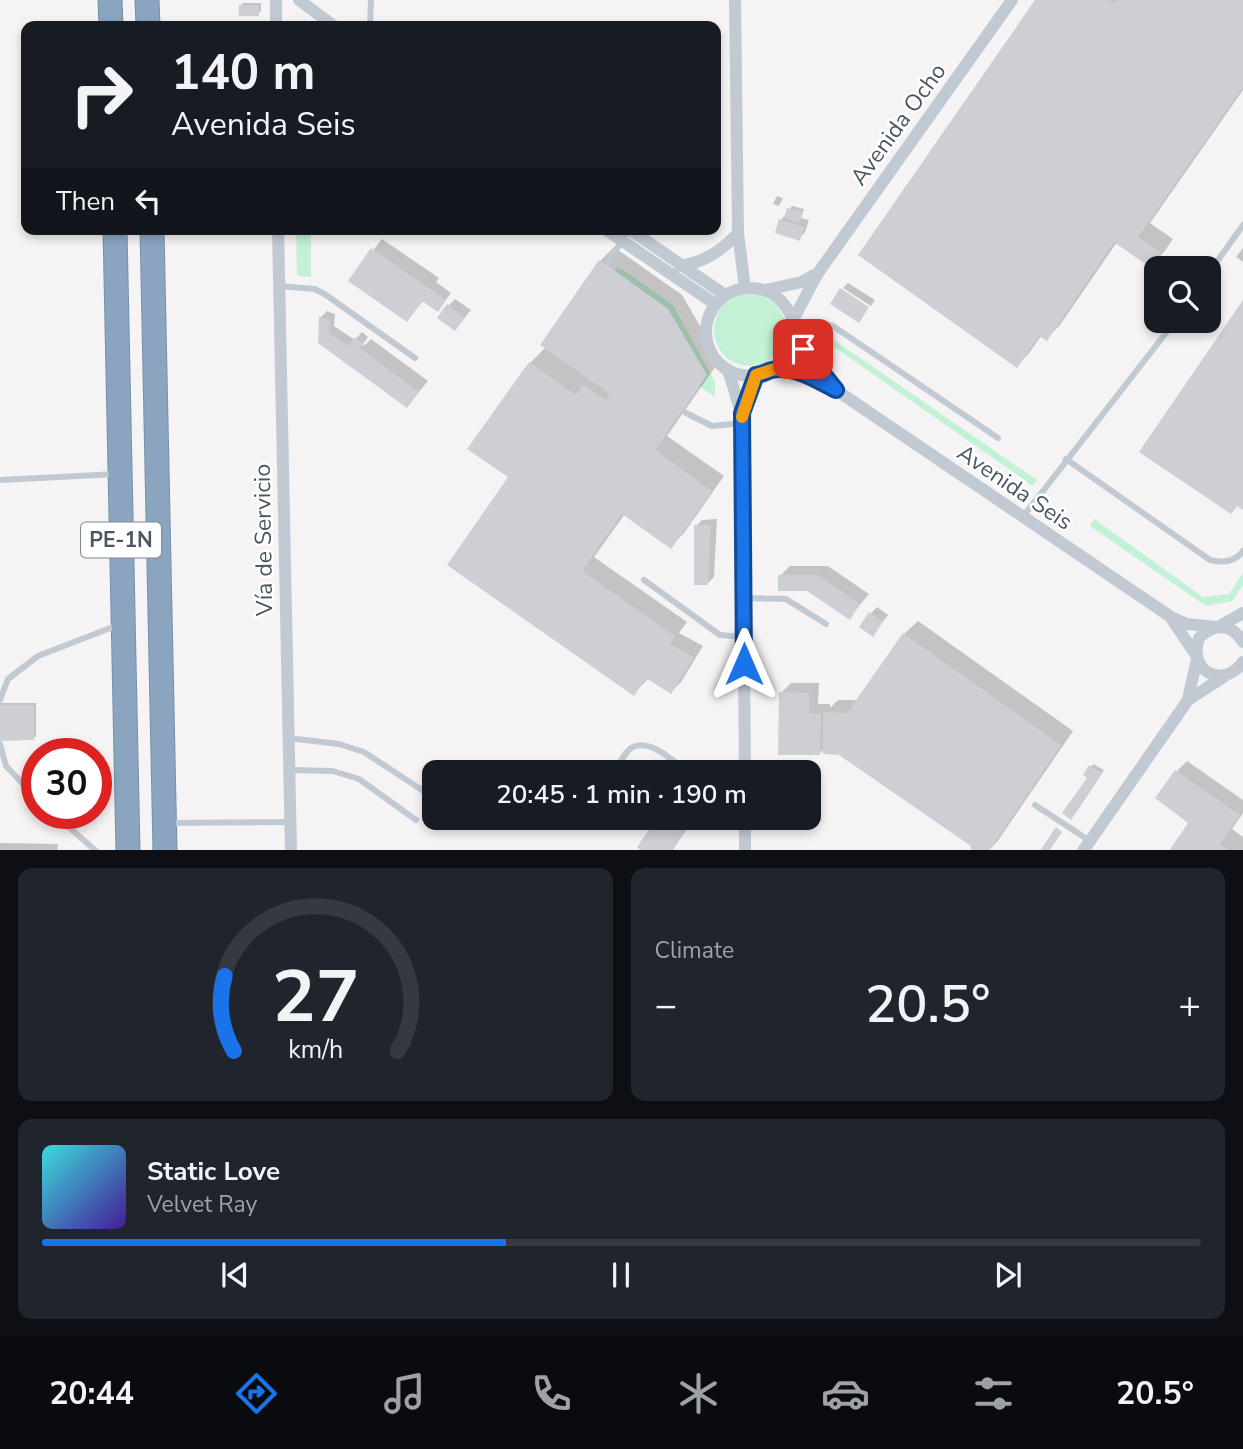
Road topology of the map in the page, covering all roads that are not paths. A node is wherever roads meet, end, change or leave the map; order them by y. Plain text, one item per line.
1 (110, 0) edge
2 (147, 0) edge
3 (276, 0) edge
4 (371, 0) edge
5 (735, 0) edge
6 (1012, 0) edge
7 (302, 1) edge
8 (111, 21) edge
9 (148, 21) edge
10 (276, 21) edge
11 (328, 21) edge
12 (370, 21) edge
13 (1243, 225) edge
14 (738, 233) junction
15 (115, 235) edge
16 (152, 235) edge
17 (278, 235) edge
18 (626, 235) edge
19 (629, 235) edge
20 (630, 235) edge
21 (1221, 256) edge
22 (608, 263) dead end
23 (682, 265) junction
24 (663, 268) junction
25 (818, 272) junction
26 (278, 286) junction
27 (745, 288) junction
28 (765, 290) junction
29 (725, 295) junction
30 (715, 304) junction
31 (794, 326) junction
32 (1165, 333) edge
33 (415, 359) dead end
34 (727, 369) junction
35 (775, 369) junction
36 (756, 375) junction
37 (836, 390) junction
38 (686, 413) dead end
39 (156, 415) junction
40 (118, 418) junction
41 (742, 418) junction
42 (998, 439) dead end
43 (1066, 459) junction
44 (120, 474) junction
45 (0, 480) edge
46 (1022, 518) junction
47 (1243, 551) edge
48 (644, 580) dead end
49 (744, 598) junction
50 (1243, 613) edge
51 (1171, 617) junction
52 (123, 624) junction
53 (826, 624) dead end
54 (1218, 627) junction
55 (744, 637) junction
56 (1243, 642) edge
57 (1197, 657) junction
58 (1243, 662) edge
59 (1233, 676) edge
60 (0, 700) edge
61 (1188, 700) junction
62 (288, 738) junction
63 (0, 744) edge
64 (623, 760) edge
65 (671, 760) edge
66 (745, 760) edge
67 (289, 770) junction
68 (21, 782) edge
69 (422, 790) edge
70 (1035, 805) dead end
71 (416, 820) dead end
72 (290, 822) junction
73 (164, 823) junction
74 (72, 829) edge
75 (745, 830) edge
76 (1086, 846) edge
77 (96, 850) edge
78 (128, 850) edge
79 (165, 850) edge
80 (290, 850) edge
81 (746, 850) edge

1 - 8 highway
2 - 9 highway
3 - 10 street
4 - 12 lane
5 - 14 street
6 - 25 street, Avenida Ocho
7 - 11 street
13 - 21 lane
14 - 23 street
14 - 27 street
15 - 40 highway, PE-1N
16 - 39 highway, PE-1N
17 - 26 street, Vía de Servicio
18 - 22 lane
19 - 24 street
20 - 23 street
23 - 24 street
23 - 29 street
24 - 30 street
25 - 28 street
25 - 31 street, Avenida Ocho
26 - 33 lane
26 - 62 street, Vía de Servicio
27 - 28 street
27 - 29 street
28 - 31 street
29 - 30 street
30 - 34 street
31 - 35 street
31 - 37 street, Avenida Seis
31 - 42 lane
32 - 43 lane
34 - 36 street
34 - 41 street
35 - 36 street
35 - 37 street, Avenida Seis
36 - 41 street
37 - 46 street, Avenida Seis
38 - 41 lane
39 - 40 highway
39 - 73 highway, PE-1N
40 - 44 highway, PE-1N
41 - 49 street
43 - 46 lane
43 - 47 lane
44 - 45 lane
44 - 52 highway, PE-1N
46 - 51 street, Avenida Seis
48 - 55 lane
49 - 53 lane
49 - 55 street
50 - 54 street
51 - 54 street
51 - 57 street
52 - 60 lane
52 - 78 highway, PE-1N
54 - 56 street
54 - 57 street
55 - 66 street
57 - 59 street
57 - 61 street
58 - 59 street
59 - 61 street
61 - 76 street
62 - 67 street, Vía de Servicio
62 - 69 lane
63 - 68 lane
64 - 65 lane
67 - 71 lane
67 - 72 street, Vía de Servicio
70 - 76 lane
72 - 73 lane
72 - 80 street, Vía de Servicio
73 - 79 highway, PE-1N
74 - 77 lane
75 - 81 street

